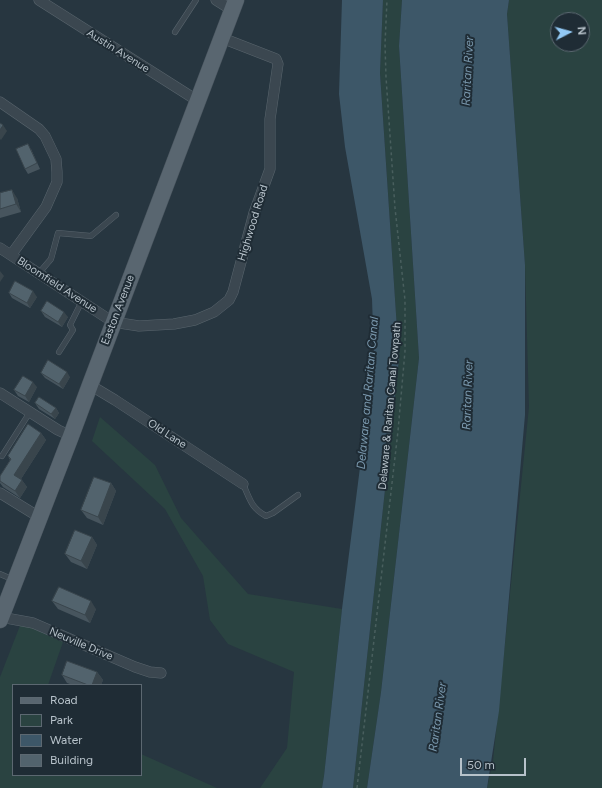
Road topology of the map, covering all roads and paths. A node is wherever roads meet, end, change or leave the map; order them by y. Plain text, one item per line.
1 (39, 0) edge
2 (196, 0) edge
3 (216, 0) edge
4 (387, 0) edge
5 (234, 5) edge
6 (175, 32) dead end
7 (222, 38) junction
8 (198, 101) junction
9 (0, 102) edge
10 (116, 215) dead end
11 (0, 248) edge
12 (11, 255) junction
13 (39, 273) junction
14 (82, 301) junction
15 (114, 322) junction
16 (59, 352) dead end
17 (90, 384) junction
18 (0, 393) edge
19 (30, 412) junction
20 (72, 436) junction
21 (2, 456) dead end
22 (244, 484) joint
23 (0, 493) edge
24 (298, 495) dead end
25 (39, 517) junction
26 (0, 574) edge
27 (15, 580) junction
28 (0, 618) edge
29 (161, 673) dead end
30 (357, 788) edge

1 - 8 street, Austin Avenue
2 - 6 lane
3 - 5 street
4 - 30 path, Delaware & Raritan Canal Towpath
5 - 7 main road, Easton Avenue
7 - 8 main road, Easton Avenue
7 - 15 street, Highwood Road
8 - 15 main road, Easton Avenue
9 - 12 street
10 - 13 lane
11 - 12 street, Bloomfield Avenue
12 - 13 street, Bloomfield Avenue
13 - 14 street, Bloomfield Avenue
14 - 15 street, Bloomfield Avenue
14 - 16 lane
15 - 17 main road, Easton Avenue
17 - 20 main road, Easton Avenue
17 - 22 street, Old Lane
18 - 19 street
19 - 20 street
19 - 21 lane
20 - 25 main road, Easton Avenue
22 - 24 lane
23 - 25 street
25 - 27 main road, Easton Avenue
26 - 27 lane
27 - 28 main road, Easton Avenue
28 - 29 street, Neuville Drive

